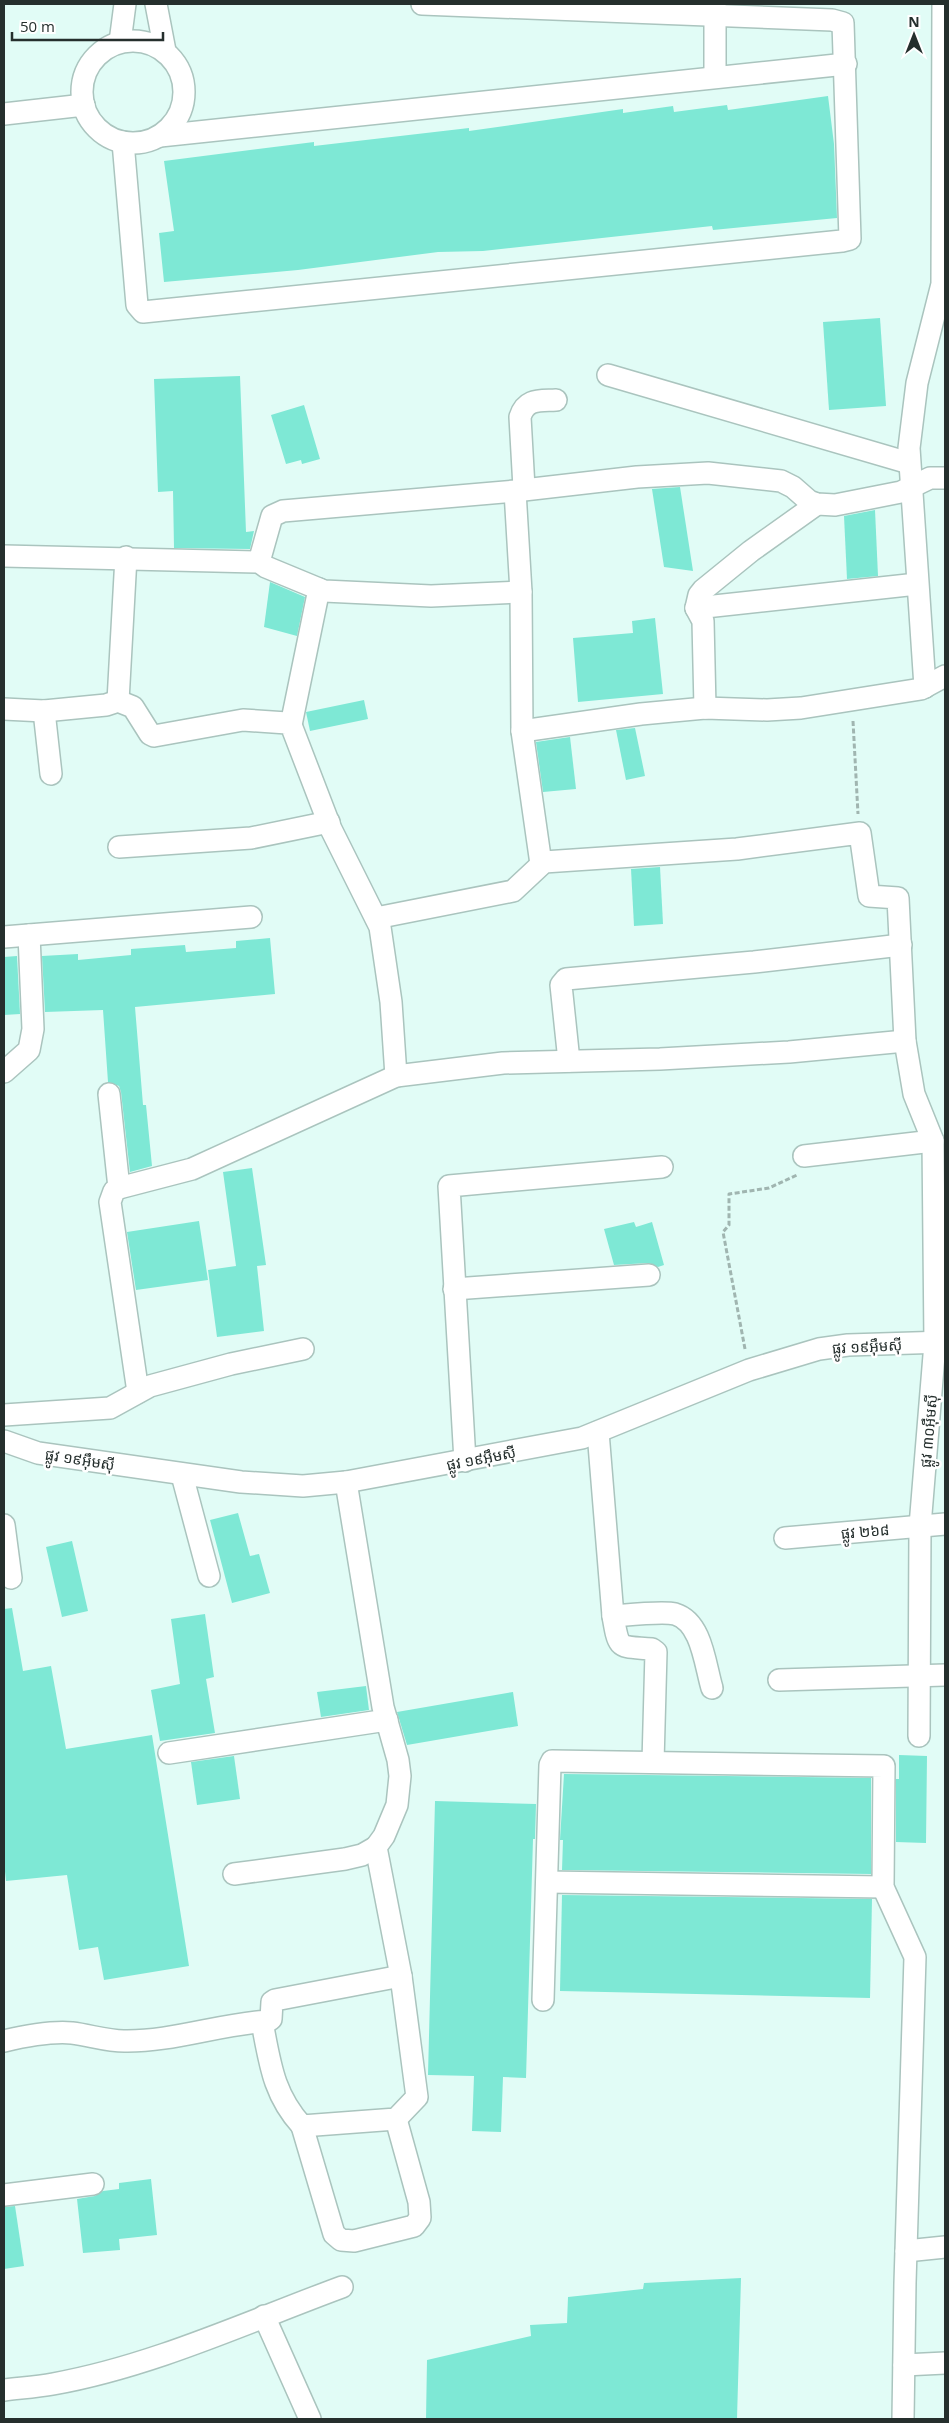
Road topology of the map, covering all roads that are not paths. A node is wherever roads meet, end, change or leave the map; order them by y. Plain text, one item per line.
1 (124, 4) edge
2 (156, 4) edge
3 (422, 4) edge
4 (943, 4) edge
5 (715, 10) edge
6 (120, 42) junction
7 (165, 51) junction
8 (846, 64) junction
9 (714, 78) junction
10 (84, 105) junction
11 (4, 114) edge
12 (160, 136) junction
13 (123, 142) junction
14 (608, 375) dead end
15 (556, 400) dead end
16 (909, 463) junction
17 (945, 478) edge
18 (910, 489) junction
19 (519, 490) junction
20 (817, 504) junction
21 (4, 556) edge
22 (126, 557) junction
23 (259, 562) junction
24 (917, 584) junction
25 (319, 590) junction
26 (521, 592) junction
27 (696, 608) junction
28 (945, 676) edge
29 (925, 687) junction
30 (118, 700) junction
31 (705, 708) junction
32 (4, 709) edge
33 (44, 711) junction
34 (291, 725) junction
35 (522, 731) junction
36 (51, 774) dead end
37 (329, 822) junction
38 (119, 847) dead end
39 (541, 864) junction
40 (251, 917) dead end
41 (376, 918) junction
42 (29, 935) junction
43 (4, 937) edge
44 (901, 945) junction
45 (905, 1041) junction
46 (569, 1061) junction
47 (4, 1072) edge
48 (396, 1076) junction
49 (109, 1094) dead end
50 (933, 1141) junction
51 (804, 1156) road end
52 (662, 1167) dead end
53 (119, 1188) junction
54 (649, 1275) dead end
55 (454, 1289) junction
56 (940, 1342) edge
57 (303, 1350) dead end
58 (138, 1392) junction
59 (4, 1415) edge
60 (598, 1432) junction
61 (4, 1441) edge
62 (465, 1461) junction
63 (182, 1475) junction
64 (346, 1482) junction
65 (945, 1524) edge
66 (4, 1525) edge
67 (920, 1526) junction
68 (785, 1538) dead end
69 (209, 1576) dead end
70 (11, 1578) dead end
71 (613, 1616) junction
72 (945, 1675) edge
73 (921, 1677) junction
74 (779, 1680) dead end
75 (712, 1688) dead end
76 (387, 1720) junction
77 (920, 1736) dead end
78 (169, 1753) dead end
79 (653, 1762) junction
80 (376, 1847) junction
81 (234, 1874) dead end
82 (547, 1882) junction
83 (883, 1887) junction
84 (401, 1976) junction
85 (543, 2000) dead end
86 (262, 2022) junction
87 (4, 2041) edge
88 (396, 2119) junction
89 (302, 2126) junction
90 (93, 2184) dead end
91 (4, 2195) edge
92 (945, 2247) edge
93 (906, 2251) junction
94 (342, 2287) dead end
95 (264, 2316) junction
96 (945, 2363) edge
97 (904, 2365) junction
98 (4, 2390) edge
99 (310, 2419) edge
100 (903, 2419) edge

1 - 6 street
2 - 7 street
3 - 5 street
4 - 16 street
5 - 8 street
5 - 9 street
6 - 7 street
6 - 10 street
7 - 12 street
8 - 9 street
8 - 13 street
9 - 12 street
10 - 11 street
10 - 13 street
12 - 13 street
14 - 16 street
15 - 19 street
16 - 18 street
17 - 18 street
18 - 20 street
18 - 24 street
19 - 20 street
19 - 23 street
19 - 26 street
20 - 27 street
21 - 22 street
22 - 23 street
22 - 30 street
23 - 25 street
24 - 27 street
24 - 29 street
25 - 26 street
25 - 34 street
26 - 35 street
27 - 31 street
28 - 29 street
29 - 31 street
30 - 33 street
30 - 34 street
31 - 35 street
32 - 33 street
33 - 36 street
34 - 37 street
35 - 39 street
37 - 38 street
37 - 41 street
39 - 41 street
39 - 44 street, ផ្លូវ ៣០អ៊ឹមស៊ី
40 - 42 street
41 - 48 street
42 - 43 street
42 - 47 street
44 - 45 street, ផ្លូវ ៣០អ៊ឹមស៊ី
44 - 46 street
45 - 46 street
45 - 50 street, ផ្លូវ ៣០អ៊ឹមស៊ី
46 - 48 street
48 - 53 street
49 - 53 street
50 - 51 street
50 - 56 street, ផ្លូវ ៣០អ៊ឹមស៊ី
52 - 55 street
53 - 58 street
54 - 55 street
55 - 62 street
56 - 60 street, ផ្លូវ ១៩អ៊ឹមស៊ី
56 - 67 street, ផ្លូវ ៣០អ៊ឹមស៊ី
57 - 58 street
58 - 59 street
60 - 62 street, ផ្លូវ ១៩អ៊ឹមស៊ី
60 - 71 street
61 - 63 street, ផ្លូវ ១៩អ៊ឹមស៊ី
62 - 64 street, ផ្លូវ ១៩អ៊ឹមស៊ី
63 - 64 street, ផ្លូវ ១៩អ៊ឹមស៊ី
63 - 69 street
64 - 76 street
65 - 67 street, ផ្លូវ ២៦៨
66 - 70 street
67 - 68 street, ផ្លូវ ២៦៨
67 - 73 street, ផ្លូវ ៣០អ៊ឹមស៊ី
71 - 75 street
71 - 79 street
72 - 73 street
73 - 74 street
73 - 77 street, ផ្លូវ ៣០អ៊ឹមស៊ី
76 - 78 street
76 - 80 street
79 - 82 street
79 - 83 street
80 - 81 street
80 - 84 street
82 - 83 street
82 - 85 street
83 - 93 street
84 - 86 street
84 - 88 street
86 - 87 street
86 - 89 street
88 - 89 street
88 - 89 street
90 - 91 street
92 - 93 street
93 - 97 street
94 - 95 street
95 - 98 street
95 - 99 street
96 - 97 street
97 - 100 street

